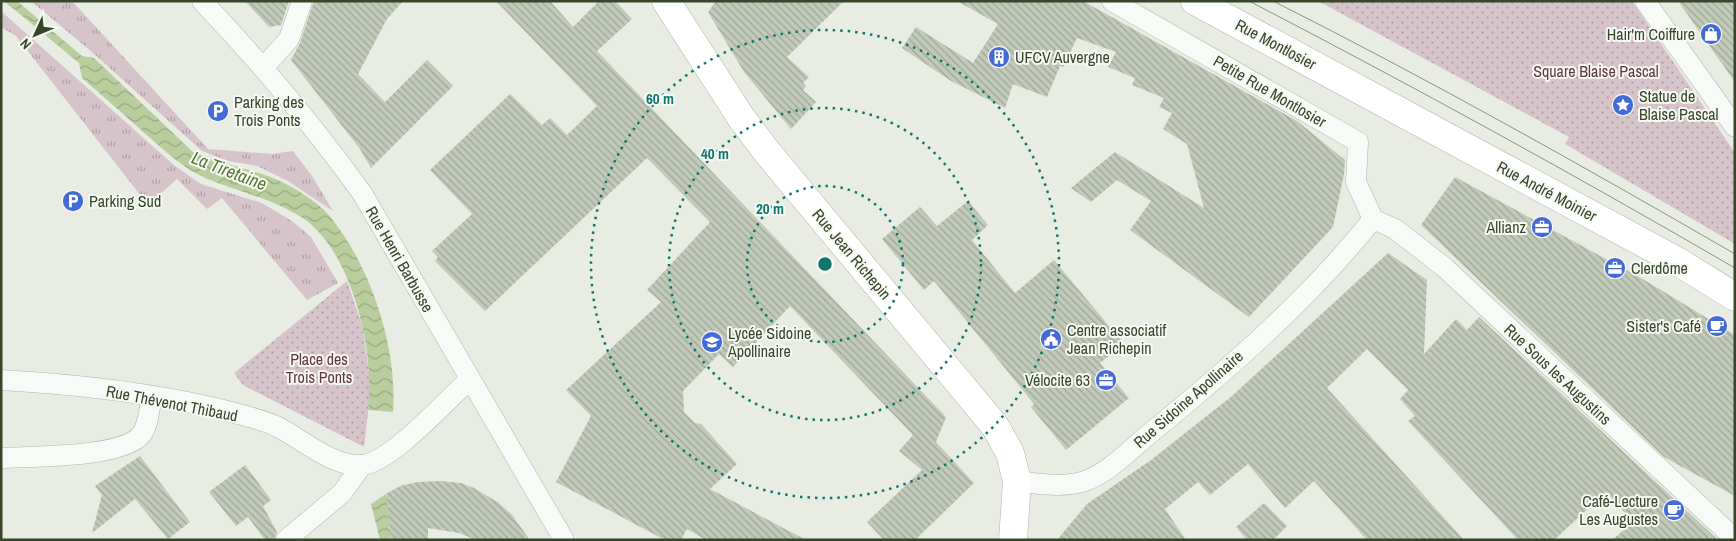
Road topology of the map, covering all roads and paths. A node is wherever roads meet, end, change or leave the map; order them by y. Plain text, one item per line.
1 (202, 1) edge
2 (302, 1) edge
3 (666, 1) edge
4 (1112, 1) edge
5 (1195, 1) edge
6 (1645, 1) edge
7 (264, 67) junction
8 (1357, 88) joint
9 (1735, 127) edge
10 (1373, 219) junction
11 (1735, 297) edge
12 (470, 379) junction
13 (1, 380) edge
14 (148, 397) junction
15 (1, 458) edge
16 (362, 465) junction
17 (1017, 481) junction
18 (1735, 539) edge
19 (286, 540) edge
20 (564, 540) edge
21 (1014, 540) edge

1 - 7 street, Rue Henri Barbusse
2 - 7 street
3 - 17 street, Rue Jean Richepin
4 - 10 street, Petite Rue Montlosier
5 - 8 street, Rue Montlosier
6 - 9 street
7 - 12 street, Rue Henri Barbusse
8 - 11 street, Rue André Moinier
10 - 17 street, Rue Sidoine Apollinaire
10 - 18 street, Rue Sous les Augustins
12 - 16 street
12 - 20 street, Rue Henri Barbusse
13 - 14 street, Rue Thévenot Thibaud
14 - 15 street
14 - 16 street, Rue Thévenot Thibaud
16 - 19 street
17 - 21 street

